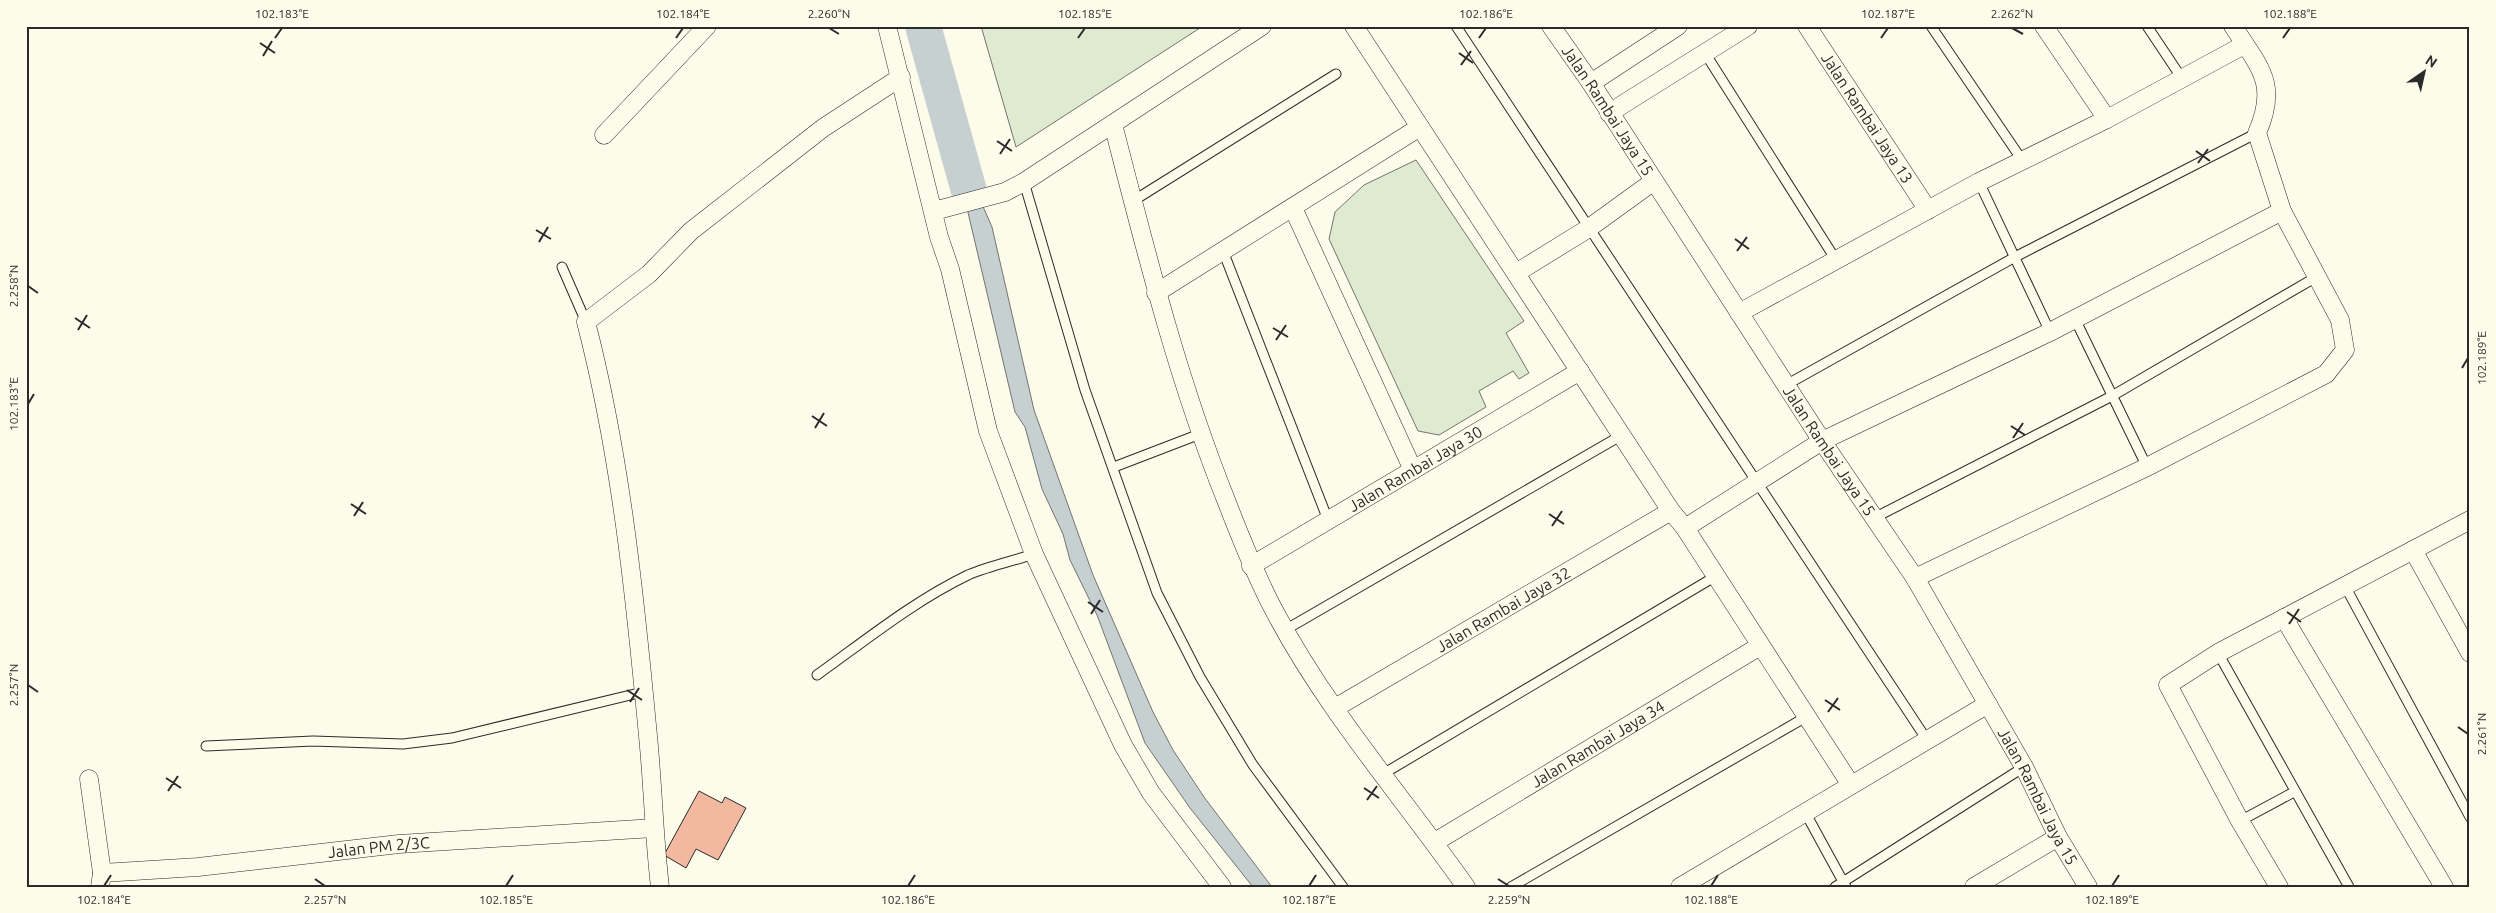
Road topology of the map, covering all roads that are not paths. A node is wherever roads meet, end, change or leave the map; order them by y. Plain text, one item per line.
1 (707, 26) edge
2 (887, 26) edge
3 (1262, 26) edge
4 (1354, 26) edge
5 (1456, 26) edge
6 (1551, 26) edge
7 (1678, 26) edge
8 (1748, 26) edge
9 (1807, 26) edge
10 (1931, 26) edge
11 (2044, 26) edge
12 (2147, 26) edge
13 (2233, 26) edge
14 (2244, 45) junction
15 (1705, 53) junction
16 (1336, 74) dead end
17 (901, 77) junction
18 (2181, 77) junction
19 (1591, 83) junction
20 (1609, 113) junction
21 (2107, 119) junction
22 (1112, 124) junction
23 (1420, 127) junction
24 (2257, 132) junction
25 (604, 135) dead end
26 (2022, 160) junction
27 (1654, 181) junction
28 (1024, 182) junction
29 (1979, 182) junction
30 (1132, 201) junction
31 (1293, 208) junction
32 (941, 209) junction
33 (1928, 210) junction
34 (2282, 211) junction
35 (1588, 228) junction
36 (1223, 251) junction
37 (2015, 257) junction
38 (1836, 260) junction
39 (562, 267) dead end
40 (1516, 273) junction
41 (2318, 276) junction
42 (1156, 294) junction
43 (1739, 313) junction
44 (2075, 319) junction
45 (586, 322) junction
46 (2050, 332) junction
47 (1580, 371) junction
48 (1786, 385) junction
49 (2112, 396) junction
50 (1200, 434) junction
51 (1622, 435) junction
52 (1822, 441) junction
53 (1114, 467) junction
54 (2147, 467) junction
55 (1413, 470) junction
56 (1756, 482) junction
57 (1671, 511) junction
58 (1874, 518) junction
59 (1328, 520) junction
60 (2470, 521) edge
61 (1685, 528) junction
62 (2413, 550) junction
63 (1034, 554) junction
64 (1251, 566) junction
65 (1716, 576) junction
66 (1915, 578) junction
67 (2345, 586) junction
68 (2284, 618) junction
69 (1285, 630) junction
70 (1760, 646) junction
71 (2218, 653) junction
72 (2470, 653) edge
73 (817, 675) dead end
74 (643, 692) junction
75 (1988, 704) junction
76 (1335, 708) junction
77 (1806, 717) junction
78 (1927, 740) junction
79 (206, 746) dead end
80 (2024, 767) junction
81 (1382, 774) junction
82 (89, 779) dead end
83 (1851, 785) junction
84 (2294, 792) junction
85 (1805, 812) junction
86 (2470, 817) edge
87 (2240, 821) junction
88 (654, 828) junction
89 (2058, 837) junction
90 (1435, 842) junction
91 (101, 880) edge
92 (1845, 884) edge
93 (1982, 885) edge
94 (660, 887) edge
95 (1222, 887) edge
96 (1343, 887) edge
97 (1466, 887) edge
98 (1511, 887) edge
99 (1680, 887) edge
100 (1835, 887) edge
101 (2088, 887) edge
102 (2279, 887) edge
103 (2349, 887) edge
104 (2444, 887) edge

1 - 25 street
2 - 17 street
3 - 22 street
4 - 23 street
5 - 35 lane
6 - 19 street, Jalan Rambai Jaya 15
7 - 19 street
8 - 15 street
9 - 33 street, Jalan Rambai Jaya 13
10 - 26 lane
11 - 21 street
12 - 18 lane
13 - 14 street
14 - 18 street
14 - 24 street
15 - 20 street
15 - 38 lane
16 - 30 lane
17 - 32 street
17 - 45 street
18 - 21 street
19 - 20 street, Jalan Rambai Jaya 15
20 - 27 street, Jalan Rambai Jaya 15
21 - 26 street
22 - 28 street
22 - 30 street
23 - 31 street
23 - 40 street
24 - 34 street
24 - 37 lane
26 - 29 street
27 - 35 street
27 - 43 street, Jalan Rambai Jaya 15
28 - 32 street
28 - 53 lane
29 - 33 street
29 - 37 lane
30 - 42 street
31 - 36 street
31 - 55 street
32 - 63 street
33 - 38 street
34 - 41 street
34 - 44 street
35 - 40 street
35 - 56 lane
36 - 42 street
36 - 59 lane
37 - 46 lane
37 - 48 lane
38 - 43 street
39 - 45 lane
40 - 47 street
41 - 49 lane
41 - 54 street
42 - 50 street
43 - 48 street, Jalan Rambai Jaya 15
44 - 46 street
44 - 49 lane
45 - 74 street
46 - 52 street
47 - 51 street
47 - 55 street, Jalan Rambai Jaya 30
48 - 52 street, Jalan Rambai Jaya 15
49 - 54 lane
49 - 58 lane
50 - 53 lane
50 - 64 street
51 - 57 street
51 - 69 lane
52 - 56 street
52 - 58 street, Jalan Rambai Jaya 15
53 - 96 lane
54 - 66 street
55 - 59 street, Jalan Rambai Jaya 30
56 - 61 street
56 - 78 lane
57 - 61 street
57 - 76 street, Jalan Rambai Jaya 32
58 - 66 street, Jalan Rambai Jaya 15
59 - 64 street, Jalan Rambai Jaya 30
60 - 62 street
61 - 65 street
62 - 67 street
62 - 72 street
63 - 73 lane
63 - 95 street
64 - 69 street
65 - 70 street
65 - 81 lane
66 - 75 street, Jalan Rambai Jaya 15
67 - 68 street
67 - 86 lane
68 - 71 street
68 - 104 street
69 - 76 street
70 - 77 street
70 - 90 street, Jalan Rambai Jaya 34
71 - 84 lane
71 - 87 street
74 - 79 lane
74 - 88 street
75 - 78 street
75 - 80 street, Jalan Rambai Jaya 15
76 - 81 street
77 - 83 street
77 - 98 lane
78 - 83 street
80 - 89 street, Jalan Rambai Jaya 15
80 - 92 lane
81 - 90 street
82 - 91 street
83 - 85 street
84 - 87 lane
84 - 103 lane
85 - 92 lane
85 - 99 street
87 - 102 street
88 - 91 street, Jalan PM 2/3C
88 - 94 street
89 - 93 street
89 - 101 street, Jalan Rambai Jaya 15
90 - 97 street
92 - 100 lane

